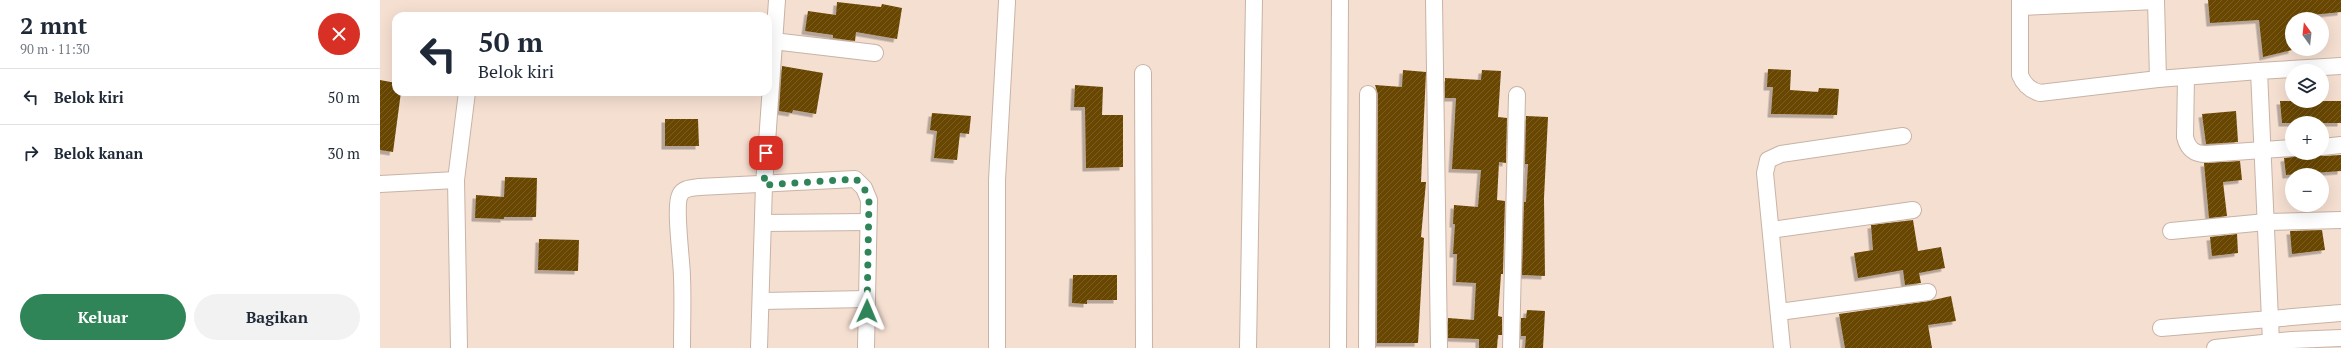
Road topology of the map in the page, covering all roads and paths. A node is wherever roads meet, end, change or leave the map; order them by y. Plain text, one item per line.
1 (777, 0) edge
2 (1254, 0) edge
3 (1340, 0) edge
4 (1434, 0) edge
5 (2156, 0) edge
6 (1007, 2) dead end
7 (2020, 3) edge
8 (773, 41) junction
9 (875, 53) dead end
10 (772, 57) edge
11 (2341, 66) edge
12 (2259, 71) junction
13 (1143, 73) dead end
14 (2186, 77) junction
15 (2158, 79) junction
16 (1368, 94) dead end
17 (1517, 95) dead end
18 (466, 96) edge
19 (770, 96) edge
20 (1903, 136) dead end
21 (2341, 145) edge
22 (2329, 146) edge
23 (2285, 148) edge
24 (2262, 150) junction
25 (456, 180) junction
26 (380, 184) edge
27 (764, 185) junction
28 (1913, 210) dead end
29 (2341, 220) edge
30 (868, 222) junction
31 (2266, 222) junction
32 (763, 223) junction
33 (1771, 230) junction
34 (2171, 231) dead end
35 (1928, 292) dead end
36 (867, 299) junction
37 (761, 301) junction
38 (1779, 312) junction
39 (2341, 313) edge
40 (2270, 317) junction
41 (2161, 328) dead end
42 (2341, 338) edge
43 (2271, 342) junction
44 (459, 348) edge
45 (682, 348) edge
46 (759, 348) edge
47 (866, 348) edge
48 (997, 348) edge
49 (1144, 348) edge
50 (1248, 348) edge
51 (1338, 348) edge
52 (1367, 348) edge
53 (1439, 348) edge
54 (1512, 348) edge
55 (1782, 348) edge
56 (2216, 348) edge

1 - 8 street
2 - 50 street
3 - 51 street
4 - 53 street
5 - 7 street
5 - 15 street
6 - 48 street
7 - 15 street
8 - 9 street
8 - 10 street
11 - 12 street
12 - 14 street
12 - 24 street
13 - 49 street
14 - 15 street
14 - 24 street
16 - 52 street
17 - 54 street
18 - 25 street
19 - 27 street
20 - 33 street
21 - 22 street
23 - 24 street
24 - 31 street
25 - 26 street
25 - 44 street
27 - 30 street
27 - 32 street
27 - 45 street
28 - 33 street
29 - 31 street
30 - 32 street
30 - 36 street
31 - 34 street
31 - 40 street
32 - 37 street
33 - 38 street
35 - 38 street
36 - 37 street
36 - 47 street
37 - 46 street
38 - 55 street
39 - 40 street
40 - 41 street
40 - 43 street
42 - 43 street
43 - 56 street

